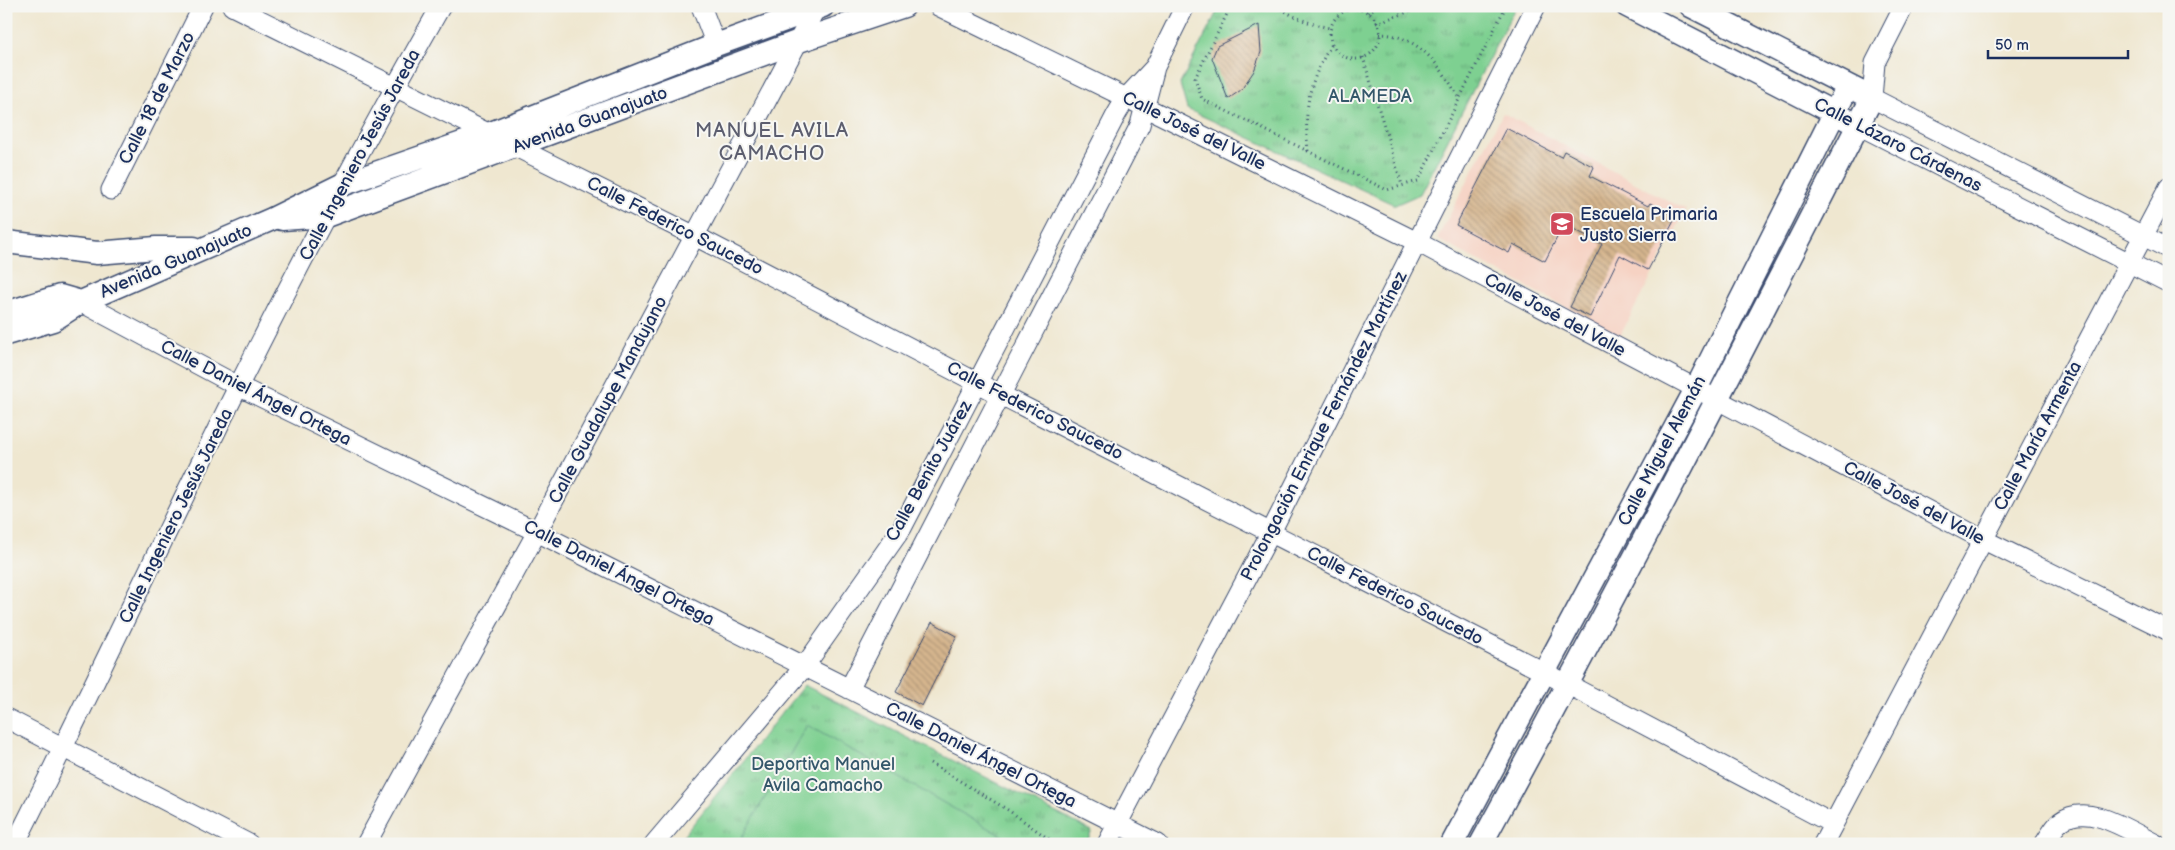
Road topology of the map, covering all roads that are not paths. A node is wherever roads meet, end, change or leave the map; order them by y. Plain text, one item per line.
1 (203, 6) edge
2 (232, 6) edge
3 (442, 6) edge
4 (702, 6) edge
5 (904, 6) edge
6 (938, 6) edge
7 (1185, 6) edge
8 (1536, 6) edge
9 (1626, 6) edge
10 (1691, 6) edge
11 (1904, 6) edge
12 (819, 7) edge
13 (800, 41) junction
14 (716, 45) junction
15 (1876, 63) junction
16 (1155, 67) junction
17 (1848, 86) junction
18 (395, 87) junction
19 (1126, 98) junction
20 (1872, 98) junction
21 (1145, 106) junction
22 (1835, 113) junction
23 (1858, 125) junction
24 (491, 133) junction
25 (518, 147) junction
26 (341, 185) junction
27 (2169, 187) edge
28 (111, 190) dead end
29 (326, 216) junction
30 (272, 219) junction
31 (695, 236) junction
32 (2143, 236) junction
33 (6, 242) edge
34 (1417, 242) junction
35 (205, 248) junction
36 (2169, 249) edge
37 (2130, 262) junction
38 (2169, 283) edge
39 (80, 302) junction
40 (6, 313) edge
41 (6, 334) edge
42 (977, 382) junction
43 (238, 386) junction
44 (1696, 389) junction
45 (1001, 395) junction
46 (1718, 400) junction
47 (537, 532) junction
48 (1271, 532) junction
49 (1984, 540) junction
50 (2169, 631) edge
51 (804, 666) junction
52 (1544, 672) junction
53 (1568, 686) junction
54 (850, 690) junction
55 (6, 718) edge
56 (64, 748) junction
57 (1118, 824) junction
58 (1833, 824) junction
59 (372, 841) edge
60 (15, 844) edge
61 (249, 844) edge
62 (654, 844) edge
63 (1107, 844) edge
64 (1158, 844) edge
65 (1452, 844) edge
66 (1481, 844) edge
67 (1823, 844) edge
68 (2044, 844) edge
69 (2156, 844) edge

1 - 28 street, Calle 18 de Marzo
2 - 18 street, Calle Federico Saucedo
3 - 18 street, Calle Ingeniero Jesús Jareda
4 - 14 street
5 - 13 street, Avenida Guanajuato
6 - 19 street, Calle José del Valle
7 - 16 street, Calle Benito Juárez
8 - 34 street, Prolongación Enrique Fernández Martínez
9 - 22 street, Calle Lázaro Cárdenas
10 - 17 street, Calle Lázaro Cárdenas
11 - 15 street, Calle Miguel Alemán
12 - 13 street, Calle Guadalupe Mandujano
12 - 14 street, Avenida Guanajuato
13 - 25 street, Avenida Guanajuato
13 - 31 street, Calle Guadalupe Mandujano
14 - 24 street, Avenida Guanajuato
15 - 17 street, Calle Miguel Alemán
15 - 20 street, Calle Miguel Alemán
16 - 19 street, Calle Benito Juárez
16 - 21 street, Calle Benito Juárez
17 - 20 street, Calle Lázaro Cárdenas
17 - 22 street, Calle Miguel Alemán
18 - 24 street, Calle Federico Saucedo
18 - 26 street, Calle Ingeniero Jesús Jareda
19 - 21 street, Calle José del Valle
19 - 42 street, Calle Benito Juárez
20 - 23 street, Calle Miguel Alemán
20 - 32 street, Calle Lázaro Cárdenas
21 - 34 street, Calle José del Valle
21 - 45 street, Calle Benito Juárez
22 - 23 street, Calle Lázaro Cárdenas
22 - 44 street, Calle Miguel Alemán
23 - 37 street, Calle Lázaro Cárdenas
23 - 46 street, Calle Miguel Alemán
24 - 25 street, Calle Federico Saucedo
24 - 26 street, Avenida Guanajuato
25 - 29 street, Avenida Guanajuato
25 - 31 street, Calle Federico Saucedo
26 - 29 street, Calle Ingeniero Jesús Jareda
26 - 30 street, Avenida Guanajuato
27 - 32 street, Calle María Armenta
29 - 30 street, Avenida Guanajuato
29 - 43 street, Calle Ingeniero Jesús Jareda
30 - 35 street, Avenida Guanajuato
31 - 42 street, Calle Federico Saucedo
31 - 47 street, Calle Guadalupe Mandujano
32 - 36 street, Calle Lázaro Cárdenas
32 - 37 street, Calle María Armenta
33 - 35 street
34 - 44 street, Calle José del Valle
34 - 48 street, Prolongación Enrique Fernández Martínez
35 - 39 street, Avenida Guanajuato
37 - 38 street, Calle Lázaro Cárdenas
37 - 49 street, Calle María Armenta
39 - 40 street, Avenida Guanajuato
39 - 41 street, Avenida Guanajuato
39 - 43 street, Calle Daniel Ángel Ortega
42 - 45 street, Calle Federico Saucedo
42 - 51 street, Calle Benito Juárez
43 - 47 street, Calle Daniel Ángel Ortega
43 - 56 street, Calle Ingeniero Jesús Jareda
44 - 46 street, Calle José del Valle
44 - 52 street, Calle Miguel Alemán
45 - 48 street, Calle Federico Saucedo
45 - 54 street, Calle Benito Juárez
46 - 49 street, Calle José del Valle
46 - 53 street, Calle Miguel Alemán
47 - 51 street, Calle Daniel Ángel Ortega
47 - 59 street, Calle Guadalupe Mandujano
48 - 52 street, Calle Federico Saucedo
48 - 57 street, Prolongación Enrique Fernández Martínez
49 - 50 street, Calle José del Valle
49 - 58 street, Calle María Armenta
51 - 54 street, Calle Daniel Ángel Ortega
51 - 62 street, Calle Benito Juárez
52 - 53 street, Calle Federico Saucedo
52 - 65 street, Calle Miguel Alemán
53 - 58 street, Calle Federico Saucedo
53 - 66 street, Calle Miguel Alemán
54 - 57 street, Calle Daniel Ángel Ortega
55 - 56 street
56 - 60 street, Calle Ingeniero Jesús Jareda
56 - 61 street
57 - 63 street, Prolongación Enrique Fernández Martínez
57 - 64 street, Calle Daniel Ángel Ortega
58 - 67 street, Calle María Armenta
68 - 69 street

